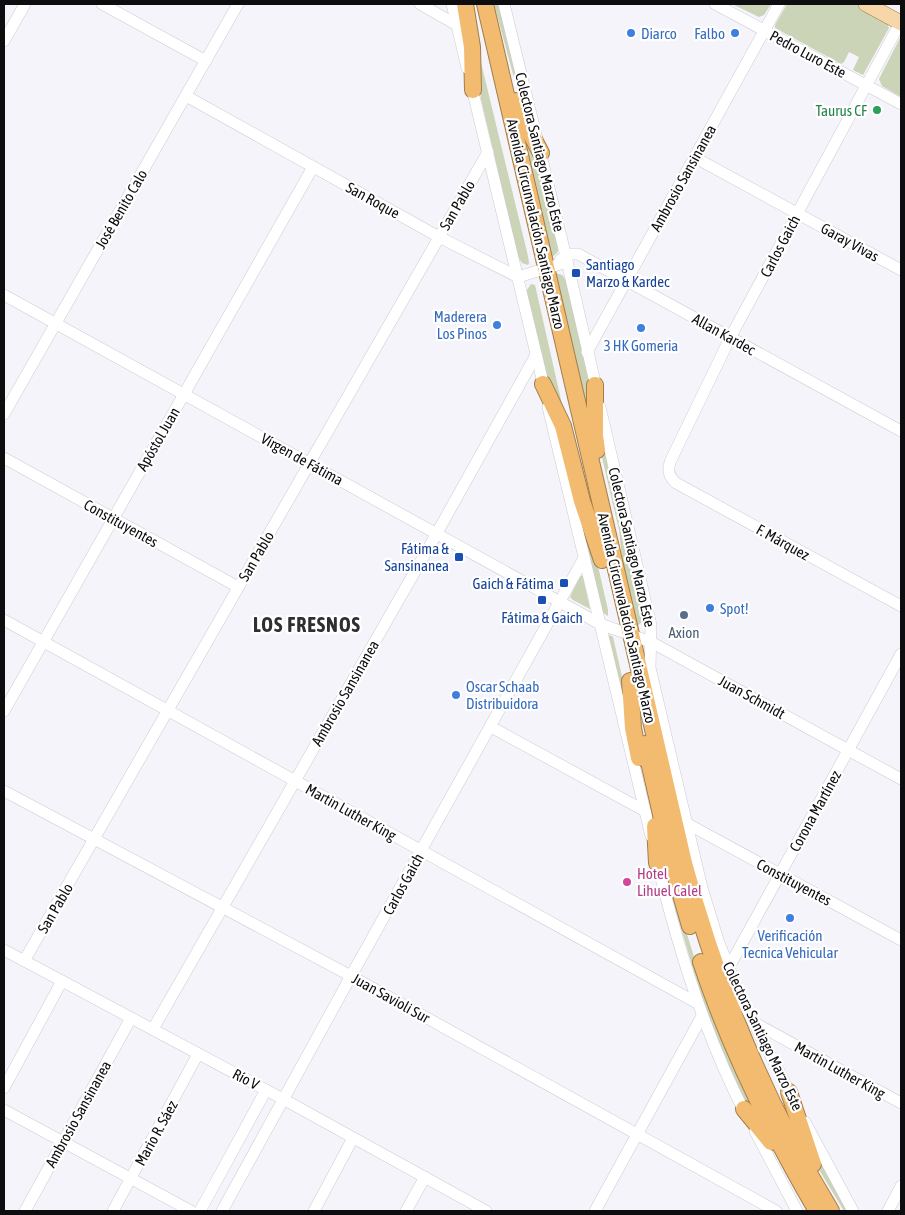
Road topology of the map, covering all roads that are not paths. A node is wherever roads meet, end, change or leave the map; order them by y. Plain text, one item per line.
1 (25, 4) edge
2 (102, 4) edge
3 (238, 4) edge
4 (420, 4) edge
5 (452, 4) edge
6 (465, 4) edge
7 (474, 4) edge
8 (485, 4) edge
9 (489, 4) edge
10 (504, 4) edge
11 (715, 4) edge
12 (779, 4) edge
13 (866, 4) edge
14 (901, 22) edge
15 (457, 25) junction
16 (764, 30) junction
17 (4, 41) edge
18 (206, 61) junction
19 (866, 86) junction
20 (473, 90) junction
21 (186, 96) junction
22 (901, 104) edge
23 (488, 152) junction
24 (540, 154) junction
25 (694, 158) junction
26 (313, 167) junction
27 (797, 214) junction
28 (439, 237) junction
29 (566, 260) junction
30 (541, 270) junction
31 (901, 270) edge
32 (518, 277) junction
33 (627, 281) junction
34 (4, 294) edge
35 (56, 323) junction
36 (730, 338) junction
37 (588, 352) junction
38 (536, 355) junction
39 (543, 384) junction
40 (595, 385) junction
41 (184, 394) junction
42 (4, 414) edge
43 (901, 431) edge
44 (4, 458) edge
45 (309, 463) junction
46 (669, 474) joint
47 (113, 518) junction
48 (437, 533) junction
49 (584, 558) junction
50 (602, 560) junction
51 (618, 578) junction
52 (238, 588) junction
53 (561, 602) junction
54 (901, 606) edge
55 (4, 620) edge
56 (600, 624) junction
57 (625, 633) junction
58 (43, 642) junction
59 (651, 642) junction
60 (901, 654) edge
61 (630, 681) junction
62 (168, 710) junction
63 (4, 711) edge
64 (491, 727) junction
65 (848, 750) junction
66 (901, 779) edge
67 (295, 781) junction
68 (4, 791) edge
69 (645, 811) junction
70 (686, 823) junction
71 (94, 839) junction
72 (421, 851) junction
73 (657, 863) junction
74 (780, 874) junction
75 (222, 908) junction
76 (901, 940) edge
77 (4, 950) edge
78 (24, 961) junction
79 (729, 968) junction
80 (351, 976) junction
81 (62, 981) junction
82 (697, 1003) junction
83 (702, 1016) junction
84 (131, 1018) junction
85 (753, 1022) junction
86 (152, 1029) junction
87 (198, 1054) junction
88 (4, 1088) edge
89 (266, 1090) junction
90 (790, 1092) junction
91 (283, 1099) junction
92 (901, 1103) edge
93 (4, 1110) edge
94 (744, 1110) junction
95 (637, 1134) junction
96 (354, 1138) junction
97 (63, 1142) junction
98 (425, 1177) junction
99 (130, 1179) junction
100 (901, 1186) edge
101 (25, 1211) edge
102 (113, 1211) edge
103 (191, 1211) edge
104 (200, 1211) edge
105 (222, 1211) edge
106 (314, 1211) edge
107 (406, 1211) edge
108 (486, 1211) edge
109 (595, 1211) edge
110 (776, 1211) edge
111 (797, 1211) edge
112 (813, 1211) edge
113 (817, 1211) edge
114 (831, 1211) edge
115 (840, 1211) edge
116 (854, 1211) edge
117 (888, 1211) edge

1 - 17 street
2 - 18 street
3 - 18 street, José Benito Calo
4 - 15 street
5 - 15 street
6 - 20 highway
7 - 30 highway, Avenida Circunvalación Santiago Marzo
8 - 30 highway, Avenida Circunvalación Santiago Marzo
9 - 24 highway
10 - 24 street, Colectora Santiago Marzo Este
11 - 16 street, Pedro Luro Este
12 - 16 street, Ambrosio Sansinanea
13 - 14 main road
14 - 19 street, Carlos Gaich
15 - 20 street
16 - 19 street, Pedro Luro Este
16 - 25 street, Ambrosio Sansinanea
18 - 21 street, José Benito Calo
19 - 22 street, Pedro Luro Este
19 - 27 street, Carlos Gaich
20 - 23 street
21 - 26 street, San Roque
21 - 35 street, José Benito Calo
23 - 28 street, San Pablo
23 - 32 street
24 - 29 street, Colectora Santiago Marzo Este
25 - 27 street, Garay Vivas
25 - 33 street, Ambrosio Sansinanea
26 - 28 street, San Roque
26 - 41 street, Apóstol Juan
27 - 31 street, Garay Vivas
27 - 36 street, Carlos Gaich
28 - 32 street, San Roque
28 - 45 street, San Pablo
29 - 30 street
29 - 33 street, Allan Kardec
29 - 37 street, Colectora Santiago Marzo Este
30 - 32 street
30 - 50 highway, Avenida Circunvalación Santiago Marzo
30 - 51 highway, Avenida Circunvalación Santiago Marzo
32 - 38 street
33 - 36 street, Allan Kardec
33 - 37 street, Ambrosio Sansinanea
34 - 35 street, Vírgen de Fátima
35 - 41 street, Vírgen de Fátima
35 - 42 street, José Benito Calo
36 - 43 street, Allan Kardec
36 - 46 street, Carlos Gaich
37 - 40 street, Colectora Santiago Marzo Este
38 - 39 street
38 - 48 street, Ambrosio Sansinanea
39 - 49 street
39 - 50 highway
40 - 51 highway
40 - 59 street, Colectora Santiago Marzo Este
41 - 45 street, Vírgen de Fátima
41 - 47 street, Apóstol Juan
44 - 47 street, Constituyentes
45 - 48 street, Vírgen de Fátima
45 - 52 street, San Pablo
46 - 54 street, F. Márquez
47 - 52 street, Constituyentes
47 - 58 street, Apóstol Juan
48 - 53 street, Vírgen de Fátima
48 - 67 street, Ambrosio Sansinanea
49 - 53 street, Carlos Gaich
49 - 56 street
50 - 57 highway, Avenida Circunvalación Santiago Marzo
51 - 57 highway, Avenida Circunvalación Santiago Marzo
52 - 62 street, San Pablo
53 - 56 street, Vírgen de Fátima
53 - 64 street, Carlos Gaich
55 - 58 street, Martin Luther King
56 - 57 street, Juan Schmidt
56 - 69 street
57 - 59 street, Juan Schmidt
57 - 61 highway, Avenida Circunvalación Santiago Marzo
57 - 114 highway, Avenida Circunvalación Santiago Marzo
58 - 62 street, Martin Luther King
58 - 63 street, Apóstol Juan
59 - 65 street, Juan Schmidt
59 - 70 street, Colectora Santiago Marzo Este
60 - 65 street, Corona Martínez
61 - 73 highway
61 - 113 highway, Avenida Circunvalación Santiago Marzo
62 - 67 street, Martin Luther King
62 - 71 street, San Pablo
64 - 69 street
64 - 72 street, Carlos Gaich
65 - 66 street, Juan Schmidt
65 - 74 street, Corona Martínez
67 - 72 street, Martin Luther King
67 - 75 street, Ambrosio Sansinanea
68 - 71 street, Juan Savioli Sur
69 - 73 street
70 - 74 street, Constituyentes
70 - 79 street, Colectora Santiago Marzo Este
71 - 75 street, Juan Savioli Sur
71 - 78 street, San Pablo
72 - 80 street, Carlos Gaich
72 - 82 street, Martin Luther King
73 - 82 street
74 - 76 street, Constituyentes
74 - 79 street, Corona Martínez
75 - 80 street, Juan Savioli Sur
75 - 86 street, Ambrosio Sansinanea
77 - 78 street, Río V
78 - 81 street, Río V
79 - 85 street, Colectora Santiago Marzo Este
80 - 91 street, Carlos Gaich
80 - 95 street, Juan Savioli Sur
81 - 84 street, Río V
81 - 88 street
82 - 83 street
83 - 94 street
83 - 95 street
84 - 86 street, Río V
84 - 97 street, Ambrosio Sansinanea
85 - 90 street, Colectora Santiago Marzo Este
85 - 92 street, Martin Luther King
86 - 87 street, Río V
87 - 89 street, Río V
87 - 99 street, Mario R. Sáez
89 - 91 street, Río V
89 - 104 street
90 - 115 highway
90 - 116 street, Colectora Santiago Marzo Este
91 - 96 street, Río V
91 - 105 street, Carlos Gaich
93 - 97 street
94 - 111 street
94 - 112 highway
95 - 109 street
95 - 110 street, Juan Savioli Sur
96 - 98 street, Río V
96 - 106 street
97 - 99 street
97 - 101 street, Ambrosio Sansinanea
98 - 107 street
98 - 108 street, Río V
99 - 102 street, Mario R. Sáez
99 - 103 street
100 - 117 street

